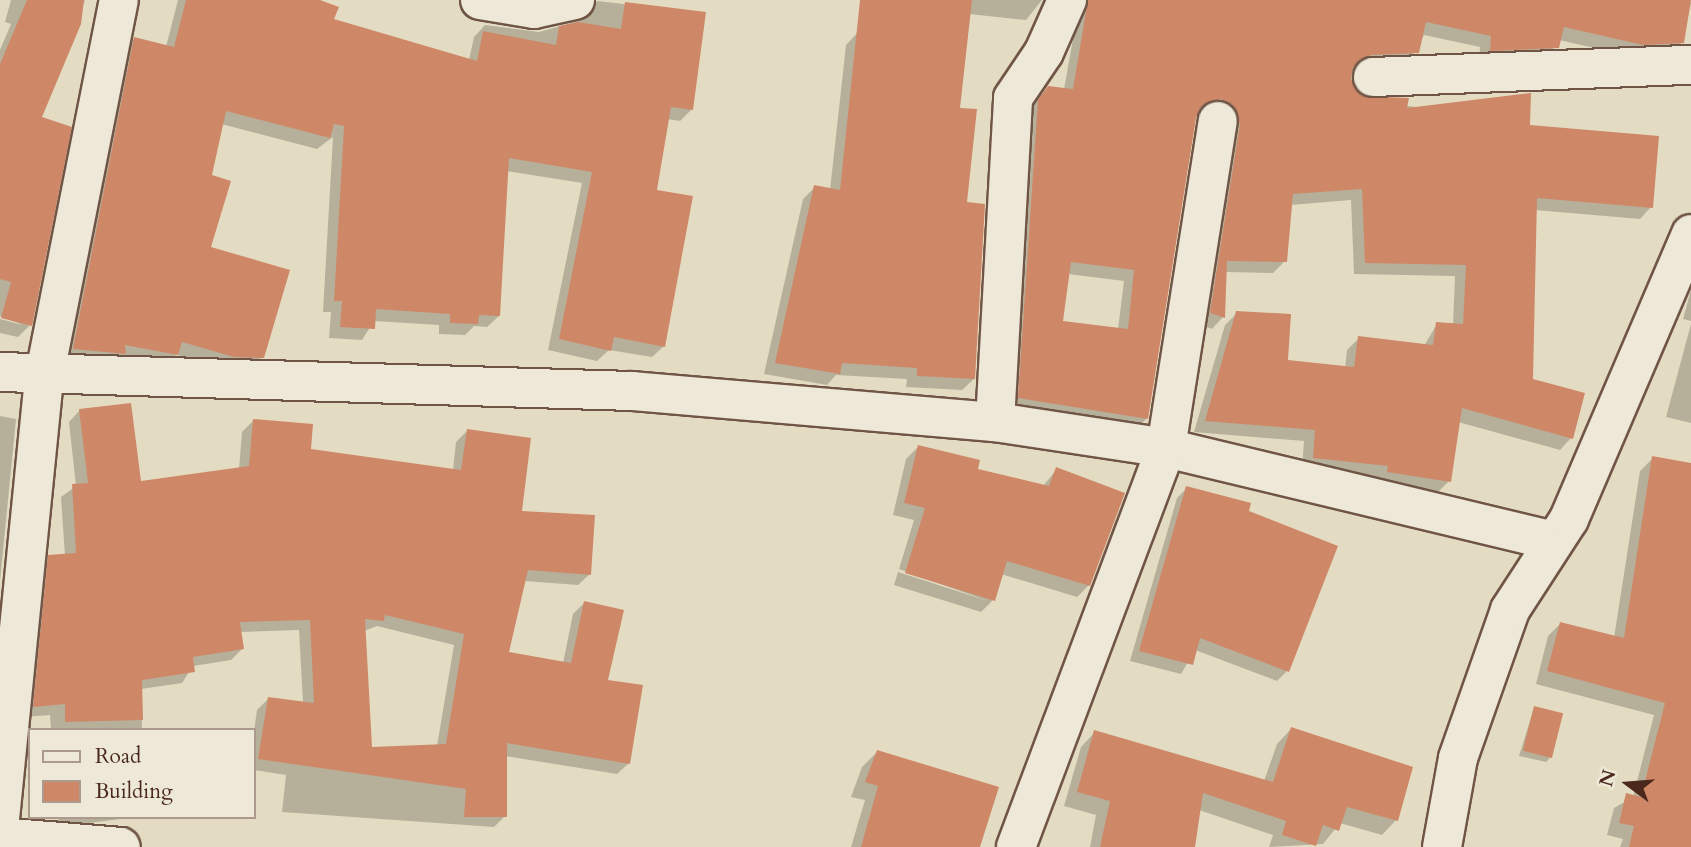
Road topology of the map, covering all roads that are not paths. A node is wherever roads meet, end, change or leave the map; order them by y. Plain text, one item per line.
1 (118, 0) edge
2 (480, 0) edge
3 (575, 0) edge
4 (1067, 0) edge
5 (1691, 65) edge
6 (1373, 77) dead end
7 (1218, 121) dead end
8 (1691, 234) edge
9 (0, 373) edge
10 (44, 378) junction
11 (995, 422) junction
12 (1166, 448) junction
13 (1553, 541) junction
14 (0, 819) edge
15 (0, 837) edge
16 (121, 847) edge
17 (1016, 847) edge
18 (1442, 847) edge

1 - 10 street
2 - 3 street
4 - 11 street
5 - 6 street
7 - 12 street
8 - 13 street
9 - 10 street
10 - 11 street
10 - 14 street
11 - 12 street
12 - 13 street
12 - 17 street
13 - 18 street
15 - 16 street

